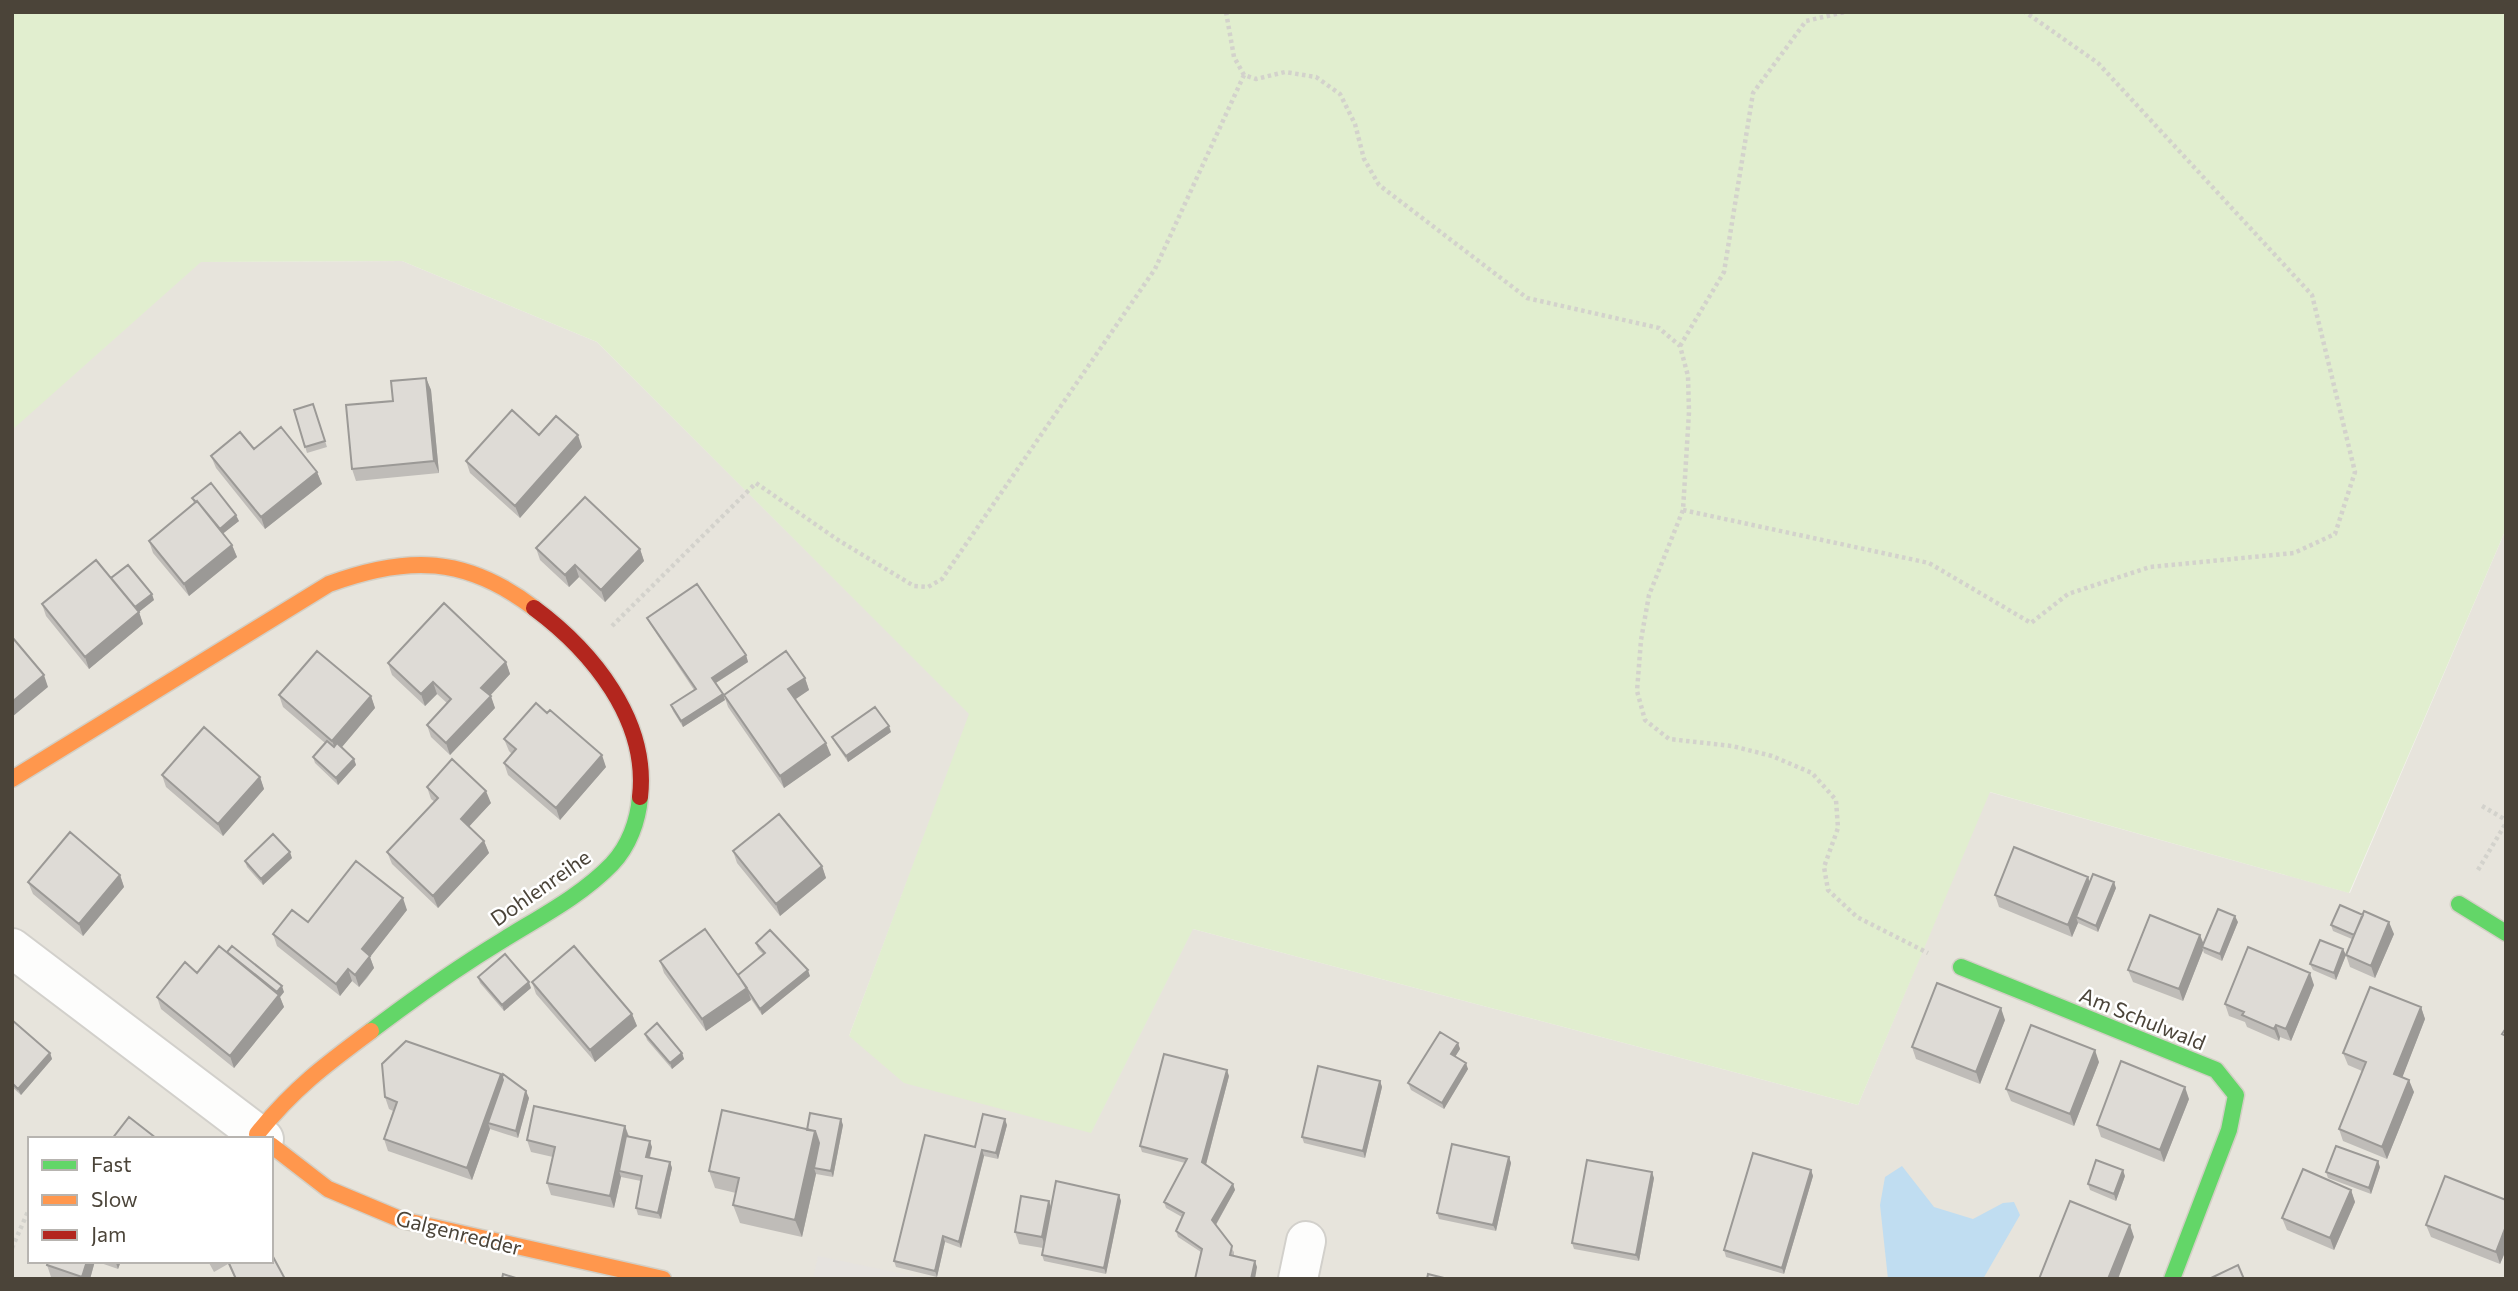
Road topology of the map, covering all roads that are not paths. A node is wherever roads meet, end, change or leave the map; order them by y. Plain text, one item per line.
1 (12, 779) edge
2 (2459, 904) road end
3 (2506, 933) edge
4 (12, 948) edge
5 (1961, 967) road end
6 (261, 1137) edge
7 (265, 1137) edge
8 (273, 1146) edge
9 (1306, 1241) dead end
10 (663, 1279) edge
11 (1298, 1279) edge
12 (2172, 1279) edge

1 - 7 street, Dohlenreihe
2 - 3 street
4 - 6 street, Galgenredder
5 - 12 street, Am Schulwald
8 - 10 street, Galgenredder
9 - 11 street

